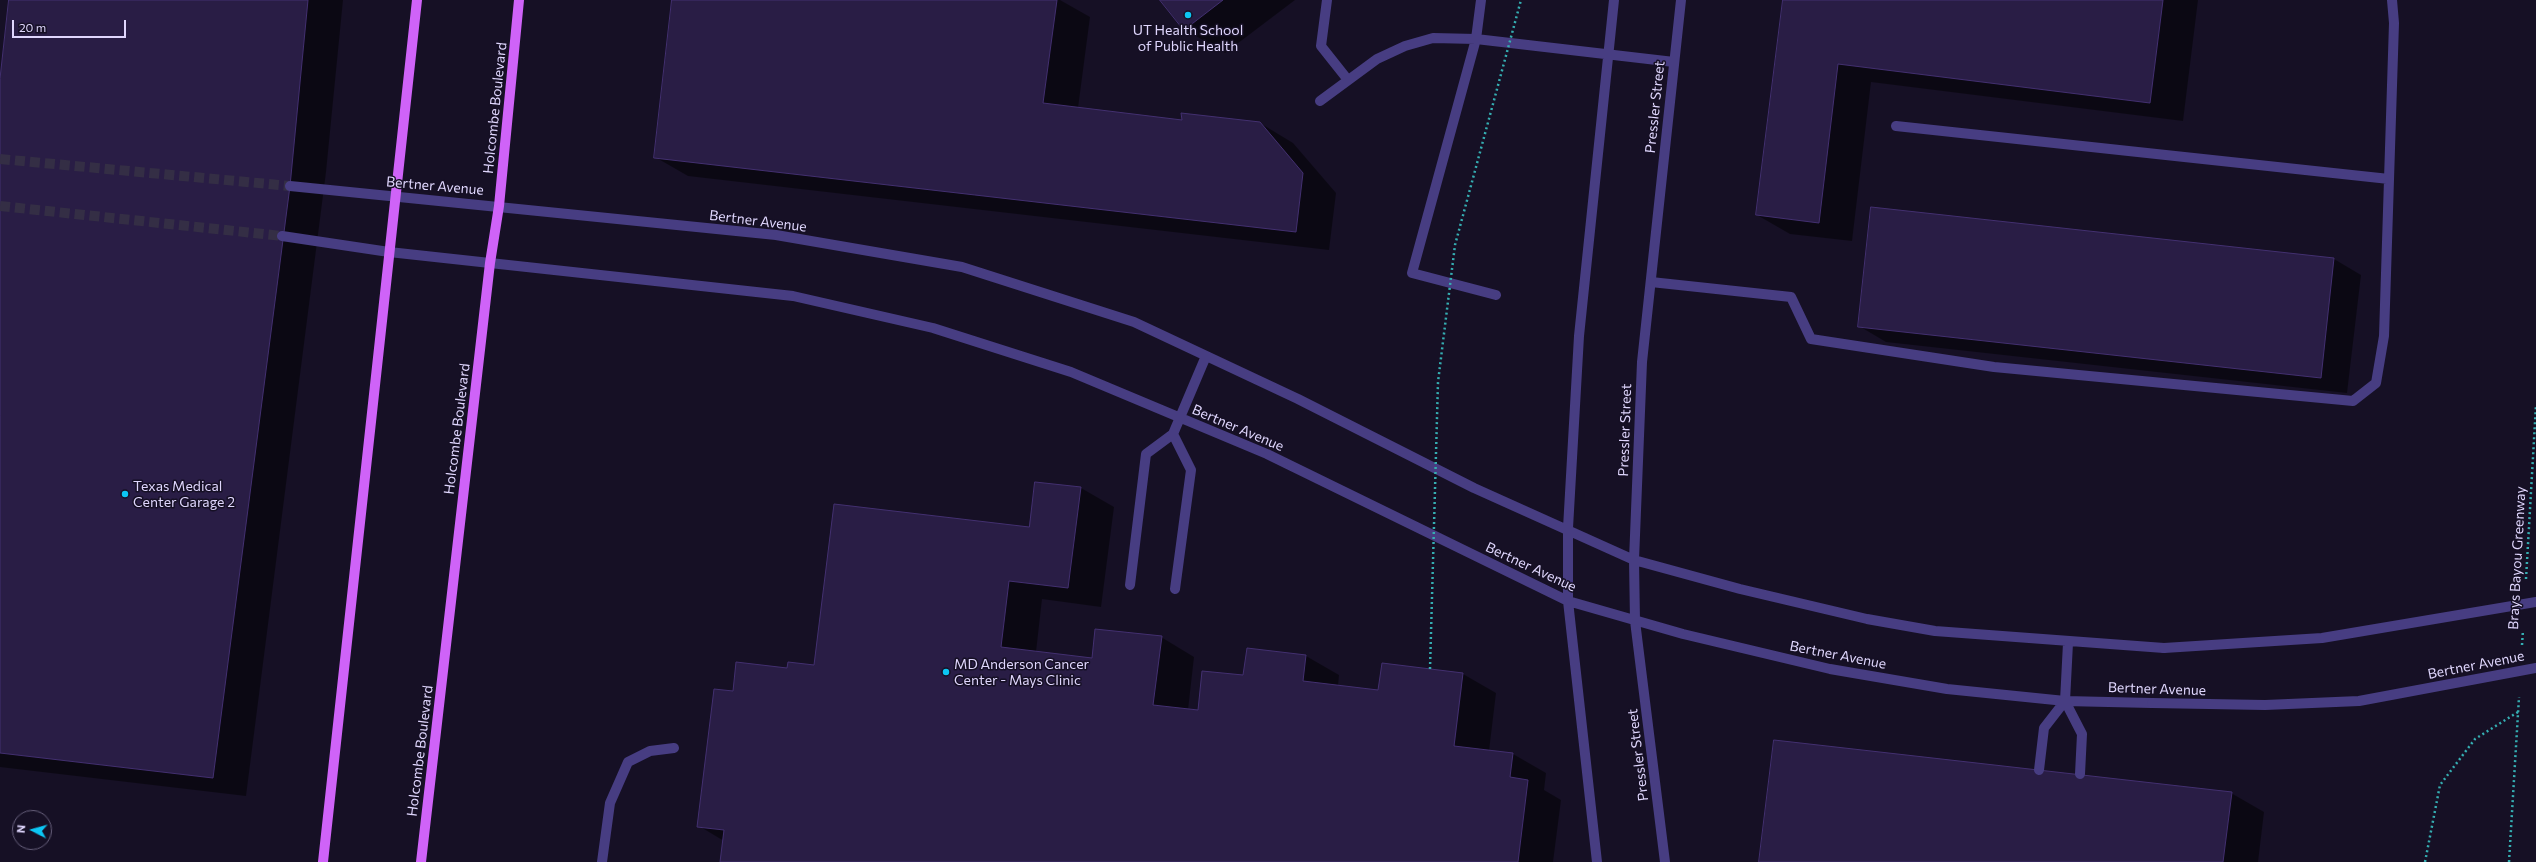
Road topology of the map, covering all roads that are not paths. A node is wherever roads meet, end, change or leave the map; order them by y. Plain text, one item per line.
1 (417, 0) edge
2 (519, 0) edge
3 (1327, 0) edge
4 (1481, 0) edge
5 (1614, 0) edge
6 (1681, 0) edge
7 (2392, 0) edge
8 (1476, 39) junction
9 (1607, 54) junction
10 (1674, 62) junction
11 (1348, 80) junction
12 (1320, 101) dead end
13 (1896, 126) dead end
14 (2389, 179) junction
15 (290, 186) tunnel mouth
16 (394, 196) junction
17 (499, 206) junction
18 (282, 236) tunnel mouth
19 (389, 252) junction
20 (490, 263) junction
21 (1651, 282) junction
22 (1496, 295) dead end
23 (1206, 356) junction
24 (1179, 417) junction
25 (1173, 434) junction
26 (1568, 528) junction
27 (1634, 560) junction
28 (1130, 585) dead end
29 (1175, 589) dead end
30 (1568, 601) junction
31 (2536, 602) edge
32 (1635, 621) junction
33 (2068, 643) junction
34 (2536, 668) edge
35 (2065, 702) junction
36 (674, 748) dead end
37 (2039, 770) dead end
38 (2080, 774) dead end
39 (324, 861) edge
40 (421, 862) edge
41 (602, 862) edge
42 (1597, 862) edge
43 (1665, 862) edge

1 - 16 main road
2 - 17 main road, Holcombe Boulevard
3 - 11 street
4 - 8 street
5 - 9 street
6 - 10 street, Pressler Street
7 - 14 street
8 - 9 street
8 - 11 street
8 - 22 street
9 - 10 street
9 - 26 street
10 - 21 street, Pressler Street
11 - 12 street
13 - 14 street
14 - 21 street
15 - 16 street, Bertner Avenue
16 - 17 street, Bertner Avenue
16 - 19 main road
17 - 20 main road, Holcombe Boulevard
17 - 23 street, Bertner Avenue
18 - 19 street, Bertner Avenue
19 - 20 street, Bertner Avenue
19 - 39 main road
20 - 24 street, Bertner Avenue
20 - 40 main road, Holcombe Boulevard
21 - 27 street, Pressler Street
23 - 24 street, Bertner Avenue
23 - 26 street, Bertner Avenue
24 - 25 street
24 - 30 street, Bertner Avenue
25 - 28 street
25 - 29 street
26 - 27 street, Bertner Avenue
26 - 30 street
27 - 32 street, Pressler Street
27 - 33 street, Bertner Avenue
30 - 32 street, Bertner Avenue
30 - 42 street
31 - 33 street, Bertner Avenue, bridge
32 - 35 street, Bertner Avenue
32 - 43 street, Pressler Street
33 - 35 street
34 - 35 street, Bertner Avenue, bridge
35 - 37 street
35 - 38 street
36 - 41 street

